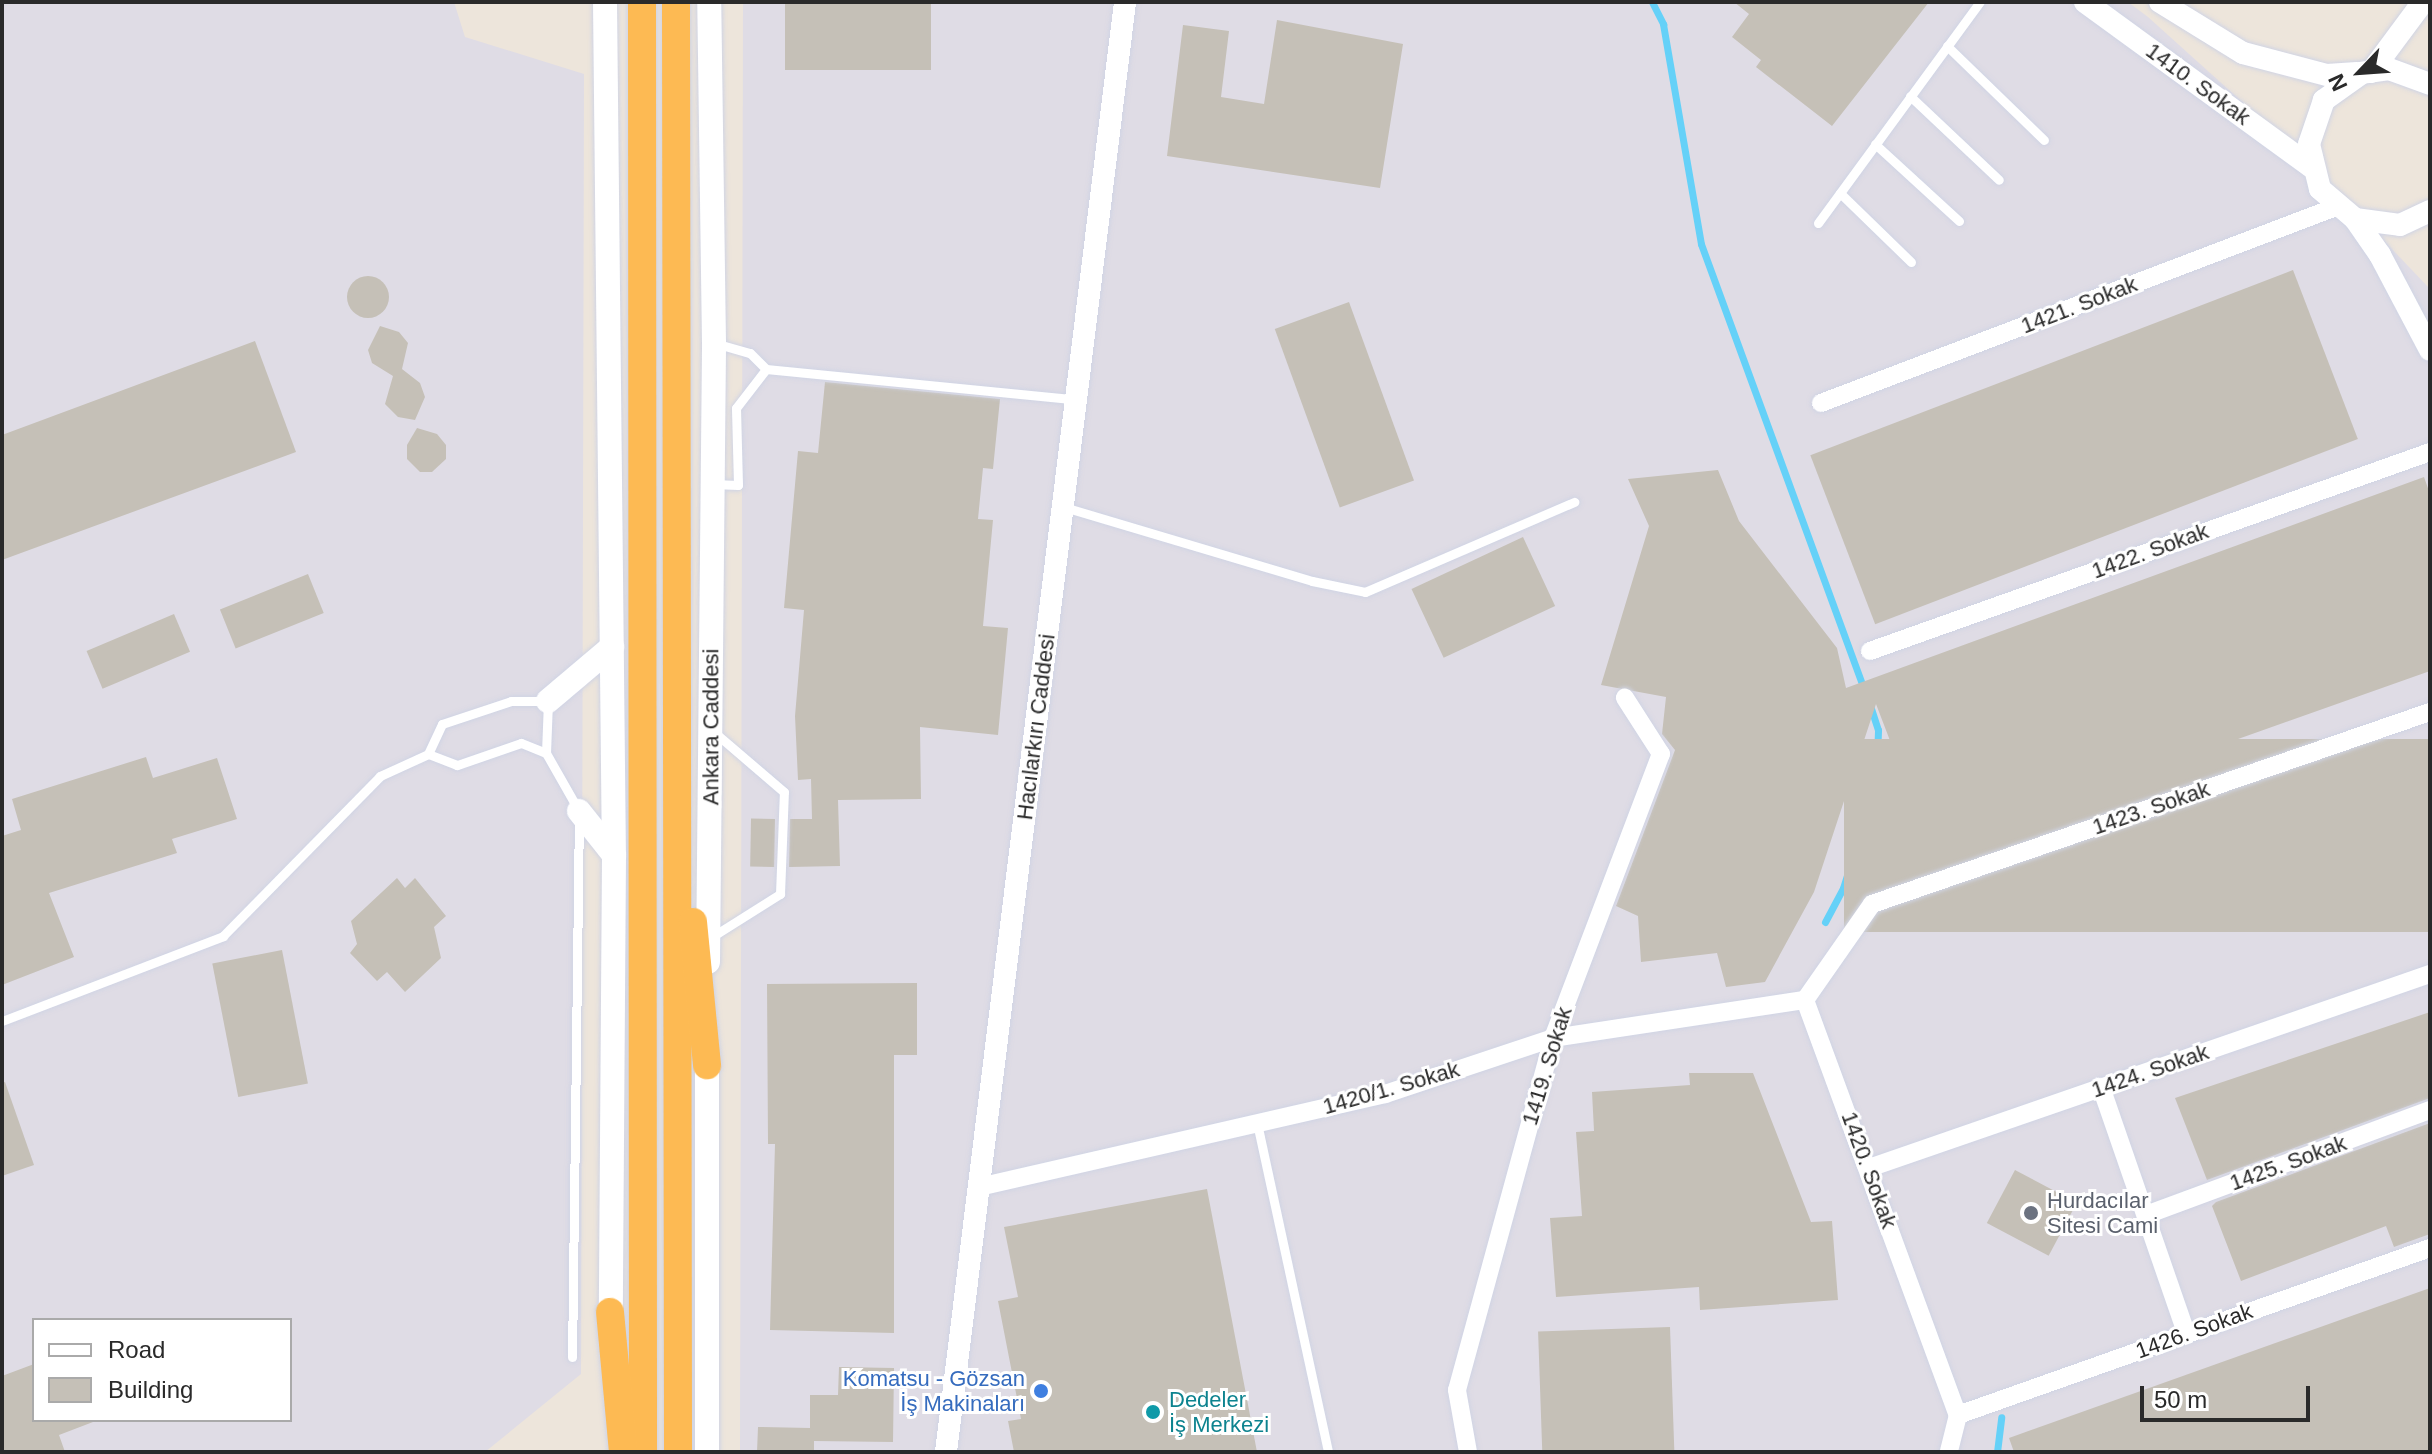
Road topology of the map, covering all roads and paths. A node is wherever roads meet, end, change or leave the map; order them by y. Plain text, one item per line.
1 (605, 2) edge
2 (642, 2) edge
3 (676, 2) edge
4 (709, 2) edge
5 (1125, 2) edge
6 (1980, 2) edge
7 (2085, 2) edge
8 (2160, 2) edge
9 (2423, 2) edge
10 (1947, 46) junction
11 (2367, 72) junction
12 (2430, 84) edge
13 (1910, 96) junction
14 (2044, 140) dead end
15 (1875, 144) junction
16 (2311, 167) junction
17 (1999, 180) dead end
18 (1840, 193) junction
19 (2430, 211) edge
20 (2346, 213) junction
21 (1959, 221) dead end
22 (1818, 223) dead end
23 (1911, 262) dead end
24 (714, 343) junction
25 (2430, 350) edge
26 (766, 369) junction
27 (1077, 399) junction
28 (1821, 403) dead end
29 (2430, 452) edge
30 (711, 484) junction
31 (1574, 502) dead end
32 (1064, 507) junction
33 (612, 647) junction
34 (1870, 651) dead end
35 (1625, 698) dead end
36 (548, 701) junction
37 (2430, 712) edge
38 (712, 730) junction
39 (546, 753) junction
40 (428, 754) junction
41 (677, 754) junction
42 (579, 811) junction
43 (614, 855) junction
44 (708, 940) junction
45 (2430, 974) edge
46 (1805, 1000) junction
47 (2, 1021) edge
48 (1553, 1038) junction
49 (707, 1065) junction
50 (2101, 1087) junction
51 (2430, 1110) edge
52 (1257, 1123) junction
53 (1869, 1168) junction
54 (979, 1187) junction
55 (2146, 1215) junction
56 (2430, 1248) edge
57 (610, 1312) junction
58 (2186, 1333) junction
59 (572, 1357) dead end
60 (1958, 1415) junction
61 (611, 1452) edge
62 (623, 1452) edge
63 (643, 1452) edge
64 (678, 1452) edge
65 (707, 1452) edge
66 (946, 1452) edge
67 (1328, 1452) edge
68 (1468, 1452) edge
69 (1949, 1452) edge

1 - 33 main road
2 - 63 highway
3 - 41 highway, Ankara Caddesi
4 - 24 main road, Ankara Caddesi
5 - 27 street, Hacılarkırı Caddesi
6 - 10 lane
7 - 16 street, 1410. Sokak
8 - 11 street, 1410. Sokak
9 - 11 street
10 - 13 lane
10 - 14 lane
11 - 12 street, 1410. Sokak
11 - 16 street
13 - 15 lane
13 - 17 lane
15 - 18 lane
15 - 21 lane
16 - 20 street
18 - 22 lane
18 - 23 lane
19 - 20 street
20 - 25 street
20 - 28 street, 1421. Sokak
24 - 26 lane
24 - 30 main road, Ankara Caddesi
26 - 27 lane
26 - 30 lane
27 - 32 street, Hacılarkırı Caddesi
29 - 34 street, 1422. Sokak
30 - 38 main road, Ankara Caddesi
31 - 32 lane
32 - 54 street, Hacılarkırı Caddesi
33 - 36 main road
33 - 43 main road
35 - 48 street, 1419. Sokak
36 - 39 lane
36 - 40 lane
37 - 46 street, 1423. Sokak
38 - 44 main road, Ankara Caddesi
38 - 44 lane
39 - 40 lane
39 - 42 lane
40 - 47 lane
41 - 49 highway
41 - 64 highway, Ankara Caddesi
42 - 43 main road
42 - 59 lane
43 - 57 main road
44 - 49 main road, Ankara Caddesi
45 - 50 street, 1424. Sokak
46 - 48 street, 1420/1. Sokak
46 - 53 street, 1420. Sokak
48 - 52 street, 1420/1. Sokak
48 - 68 street, 1419. Sokak
49 - 65 main road, Ankara Caddesi
50 - 53 street, 1424. Sokak
50 - 55 street
51 - 55 street, 1425. Sokak
52 - 54 street, 1420/1. Sokak
52 - 67 lane
53 - 60 street, 1420. Sokak
54 - 66 street, Hacılarkırı Caddesi
55 - 58 street
56 - 58 street, 1426. Sokak
57 - 61 main road
57 - 62 highway
58 - 60 street, 1426. Sokak
60 - 69 street

